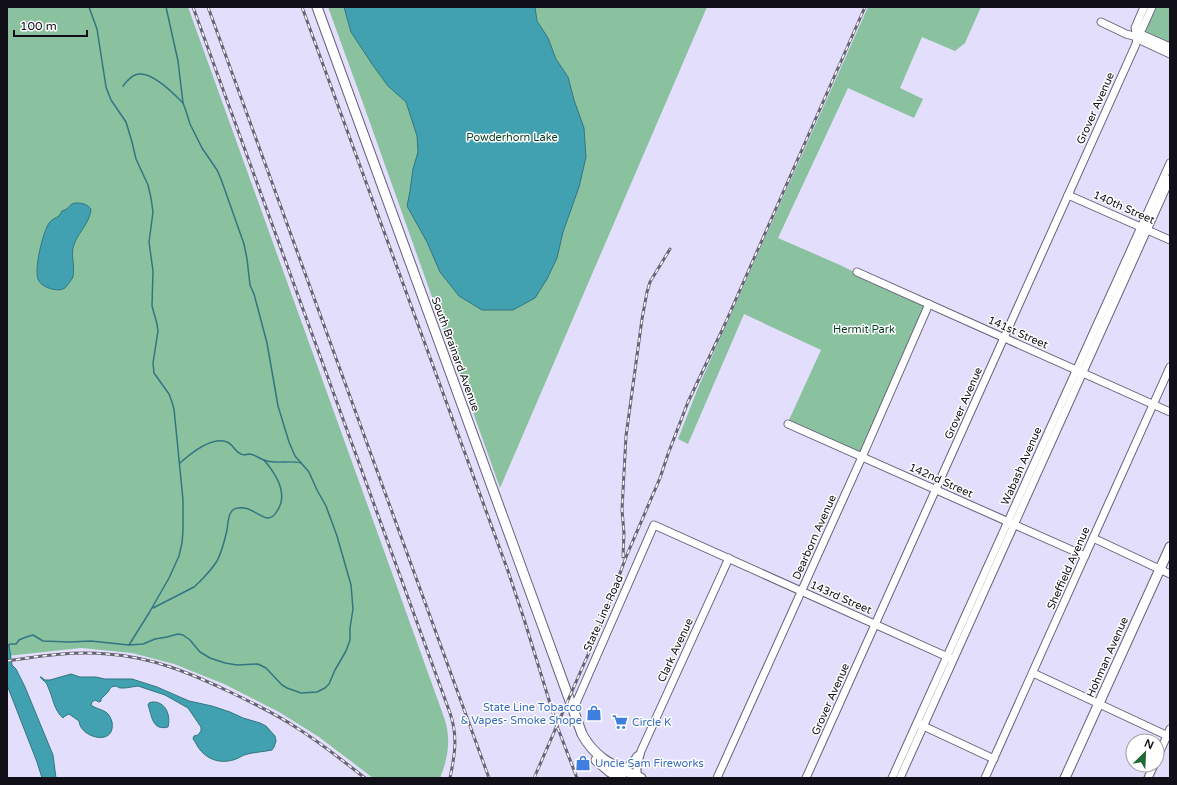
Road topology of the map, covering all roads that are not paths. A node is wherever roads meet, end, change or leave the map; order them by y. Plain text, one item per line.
1 (317, 7) edge
2 (1144, 7) edge
3 (1152, 7) edge
4 (1101, 22) dead end
5 (1137, 37) junction
6 (1170, 47) edge
7 (1170, 54) edge
8 (1170, 163) edge
9 (1170, 179) edge
10 (1068, 195) junction
11 (1144, 229) junction
12 (1170, 240) edge
13 (856, 272) dead end
14 (929, 304) junction
15 (1004, 338) junction
16 (1170, 367) edge
17 (1080, 372) junction
18 (1153, 404) junction
19 (1170, 412) edge
20 (788, 424) dead end
21 (862, 457) junction
22 (936, 490) junction
23 (1011, 524) junction
24 (654, 525) joint
25 (1093, 538) junction
26 (1170, 547) edge
27 (1085, 556) junction
28 (728, 558) junction
29 (1160, 569) junction
30 (1170, 574) edge
31 (802, 591) junction
32 (876, 624) junction
33 (950, 658) junction
34 (1033, 673) junction
35 (1099, 704) junction
36 (573, 710) junction
37 (920, 725) junction
38 (1169, 734) edge
39 (641, 751) junction
40 (994, 759) junction
41 (622, 774) edge
42 (639, 777) edge
43 (717, 778) edge
44 (806, 778) edge
45 (892, 778) edge
46 (900, 778) edge
47 (985, 778) edge
48 (1065, 778) edge

1 - 36 main road, South Brainard Avenue
2 - 5 street, Grover Avenue
3 - 5 street, Grover Avenue
4 - 5 street
5 - 6 street
5 - 7 street
5 - 10 street, Grover Avenue
8 - 11 street, Wabash Avenue
9 - 11 street, Wabash Avenue
10 - 11 street, 140th Street
10 - 15 street, Grover Avenue
11 - 12 street, 140th Street
11 - 17 street, Wabash Avenue
13 - 14 street, 141st Street
14 - 15 street, 141st Street
14 - 21 street, Dearborn Avenue
15 - 17 street, 141st Street
15 - 22 street, Grover Avenue
16 - 18 street, Sheffield Avenue
17 - 18 street, 141st Street
17 - 23 street, Wabash Avenue
18 - 19 street, 141st Street
18 - 25 street, Sheffield Avenue
20 - 21 street, 142nd Street
21 - 22 street, 142nd Street
21 - 31 street, Dearborn Avenue
22 - 23 street, 142nd Street
22 - 32 street, Grover Avenue
23 - 27 street, 142nd Street
23 - 33 street, Wabash Avenue
24 - 28 street, 143rd Street
24 - 36 street, State Line Road
25 - 27 street, Sheffield Avenue
25 - 29 street
26 - 29 main road, Hohman Avenue
27 - 34 street, Sheffield Avenue
28 - 31 street, 143rd Street
28 - 39 street, Clark Avenue
29 - 30 street
29 - 35 main road, Hohman Avenue
31 - 32 street, 143rd Street
31 - 43 street, Dearborn Avenue
32 - 33 street, 143rd Street
32 - 44 street, Grover Avenue
33 - 37 street, Wabash Avenue
34 - 35 street
34 - 40 street, Sheffield Avenue
35 - 38 street
35 - 48 main road, Hohman Avenue
36 - 41 main road, South Brainard Avenue
37 - 40 street
37 - 45 street, Wabash Avenue
37 - 46 street, Wabash Avenue
39 - 41 street, Clark Avenue
39 - 42 street, Clark Avenue
40 - 47 street, Sheffield Avenue
41 - 42 main road, South Brainard Avenue

